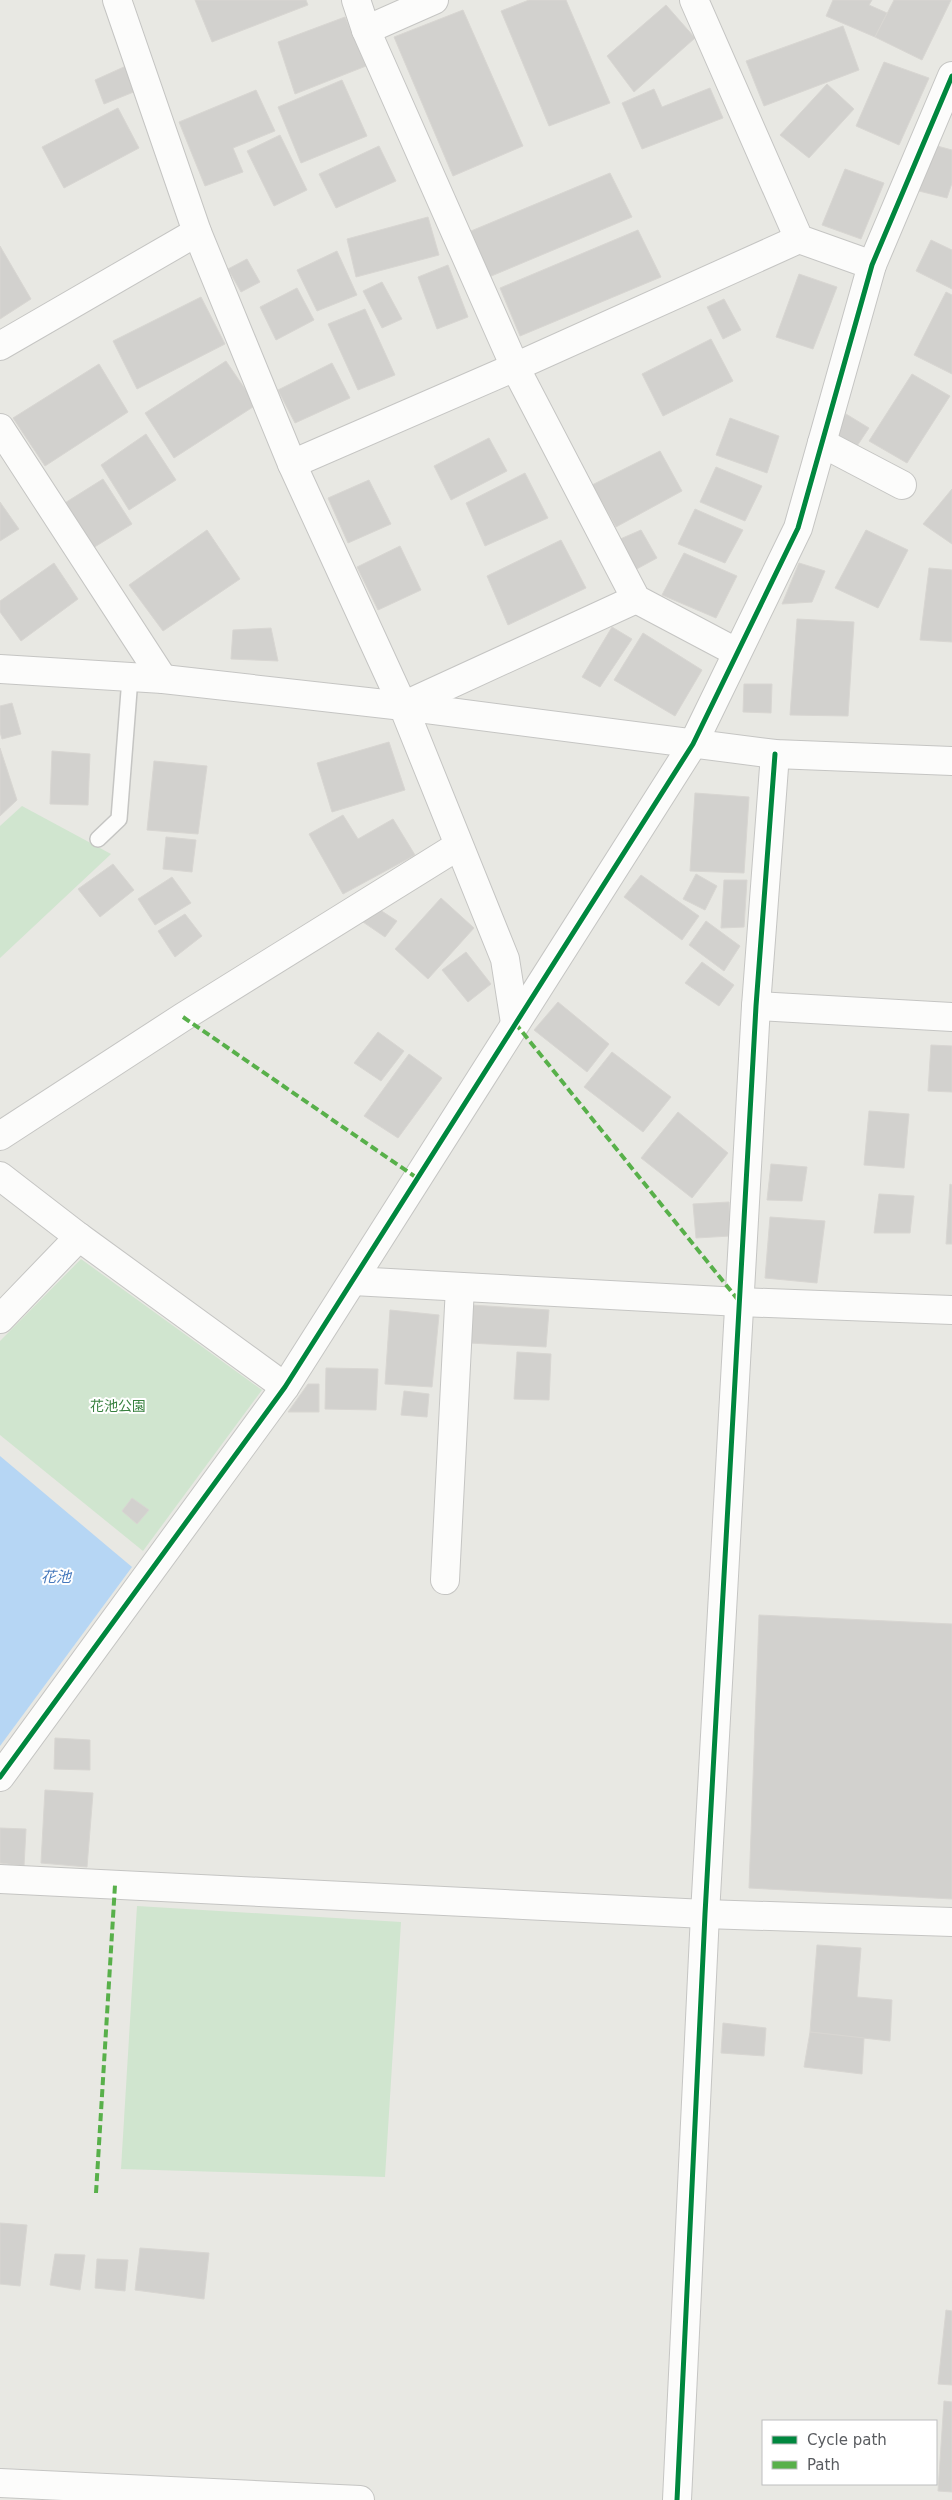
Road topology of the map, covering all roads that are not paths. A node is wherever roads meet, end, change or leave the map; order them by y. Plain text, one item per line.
1 (117, 0) edge
2 (356, 0) edge
3 (434, 0) edge
4 (694, 0) edge
5 (366, 30) junction
6 (952, 76) edge
7 (197, 232) junction
8 (799, 239) junction
9 (872, 265) junction
10 (0, 346) edge
11 (515, 367) junction
12 (0, 428) edge
13 (822, 443) junction
14 (292, 464) junction
15 (902, 485) dead end
16 (636, 599) junction
17 (736, 652) junction
18 (0, 669) edge
19 (130, 678) junction
20 (163, 679) junction
21 (403, 706) junction
22 (693, 744) junction
23 (775, 754) junction
24 (952, 761) edge
25 (98, 839) dead end
26 (458, 846) junction
27 (756, 1006) junction
28 (952, 1017) edge
29 (515, 1023) junction
30 (0, 1136) edge
31 (0, 1176) edge
32 (79, 1237) junction
33 (353, 1281) junction
34 (460, 1287) junction
35 (740, 1302) junction
36 (952, 1310) edge
37 (0, 1319) edge
38 (285, 1387) junction
39 (445, 1580) dead end
40 (0, 1778) edge
41 (0, 1879) edge
42 (705, 1914) junction
43 (952, 1922) edge
44 (0, 2483) edge
45 (360, 2500) edge
46 (677, 2500) edge

1 - 7 street
2 - 5 street
3 - 5 street
4 - 8 street
5 - 11 street
6 - 9 street
7 - 10 street
7 - 14 street
8 - 9 street
8 - 11 street
9 - 13 street
11 - 14 street
11 - 16 street
12 - 20 street
13 - 15 street
13 - 17 street
14 - 21 street
16 - 17 street
16 - 21 street
17 - 22 street
18 - 19 street
19 - 20 street
19 - 25 lane
20 - 21 street
21 - 22 street
21 - 26 street
22 - 23 street
22 - 29 street
23 - 24 street
23 - 27 street
26 - 29 street
26 - 30 street
27 - 28 street
27 - 35 street
29 - 33 street
31 - 32 street
32 - 37 street
32 - 38 street
33 - 34 street
33 - 38 street
34 - 35 street
34 - 39 street
35 - 36 street
35 - 42 street
38 - 40 street
41 - 42 street
42 - 43 street
42 - 46 street
44 - 45 street

